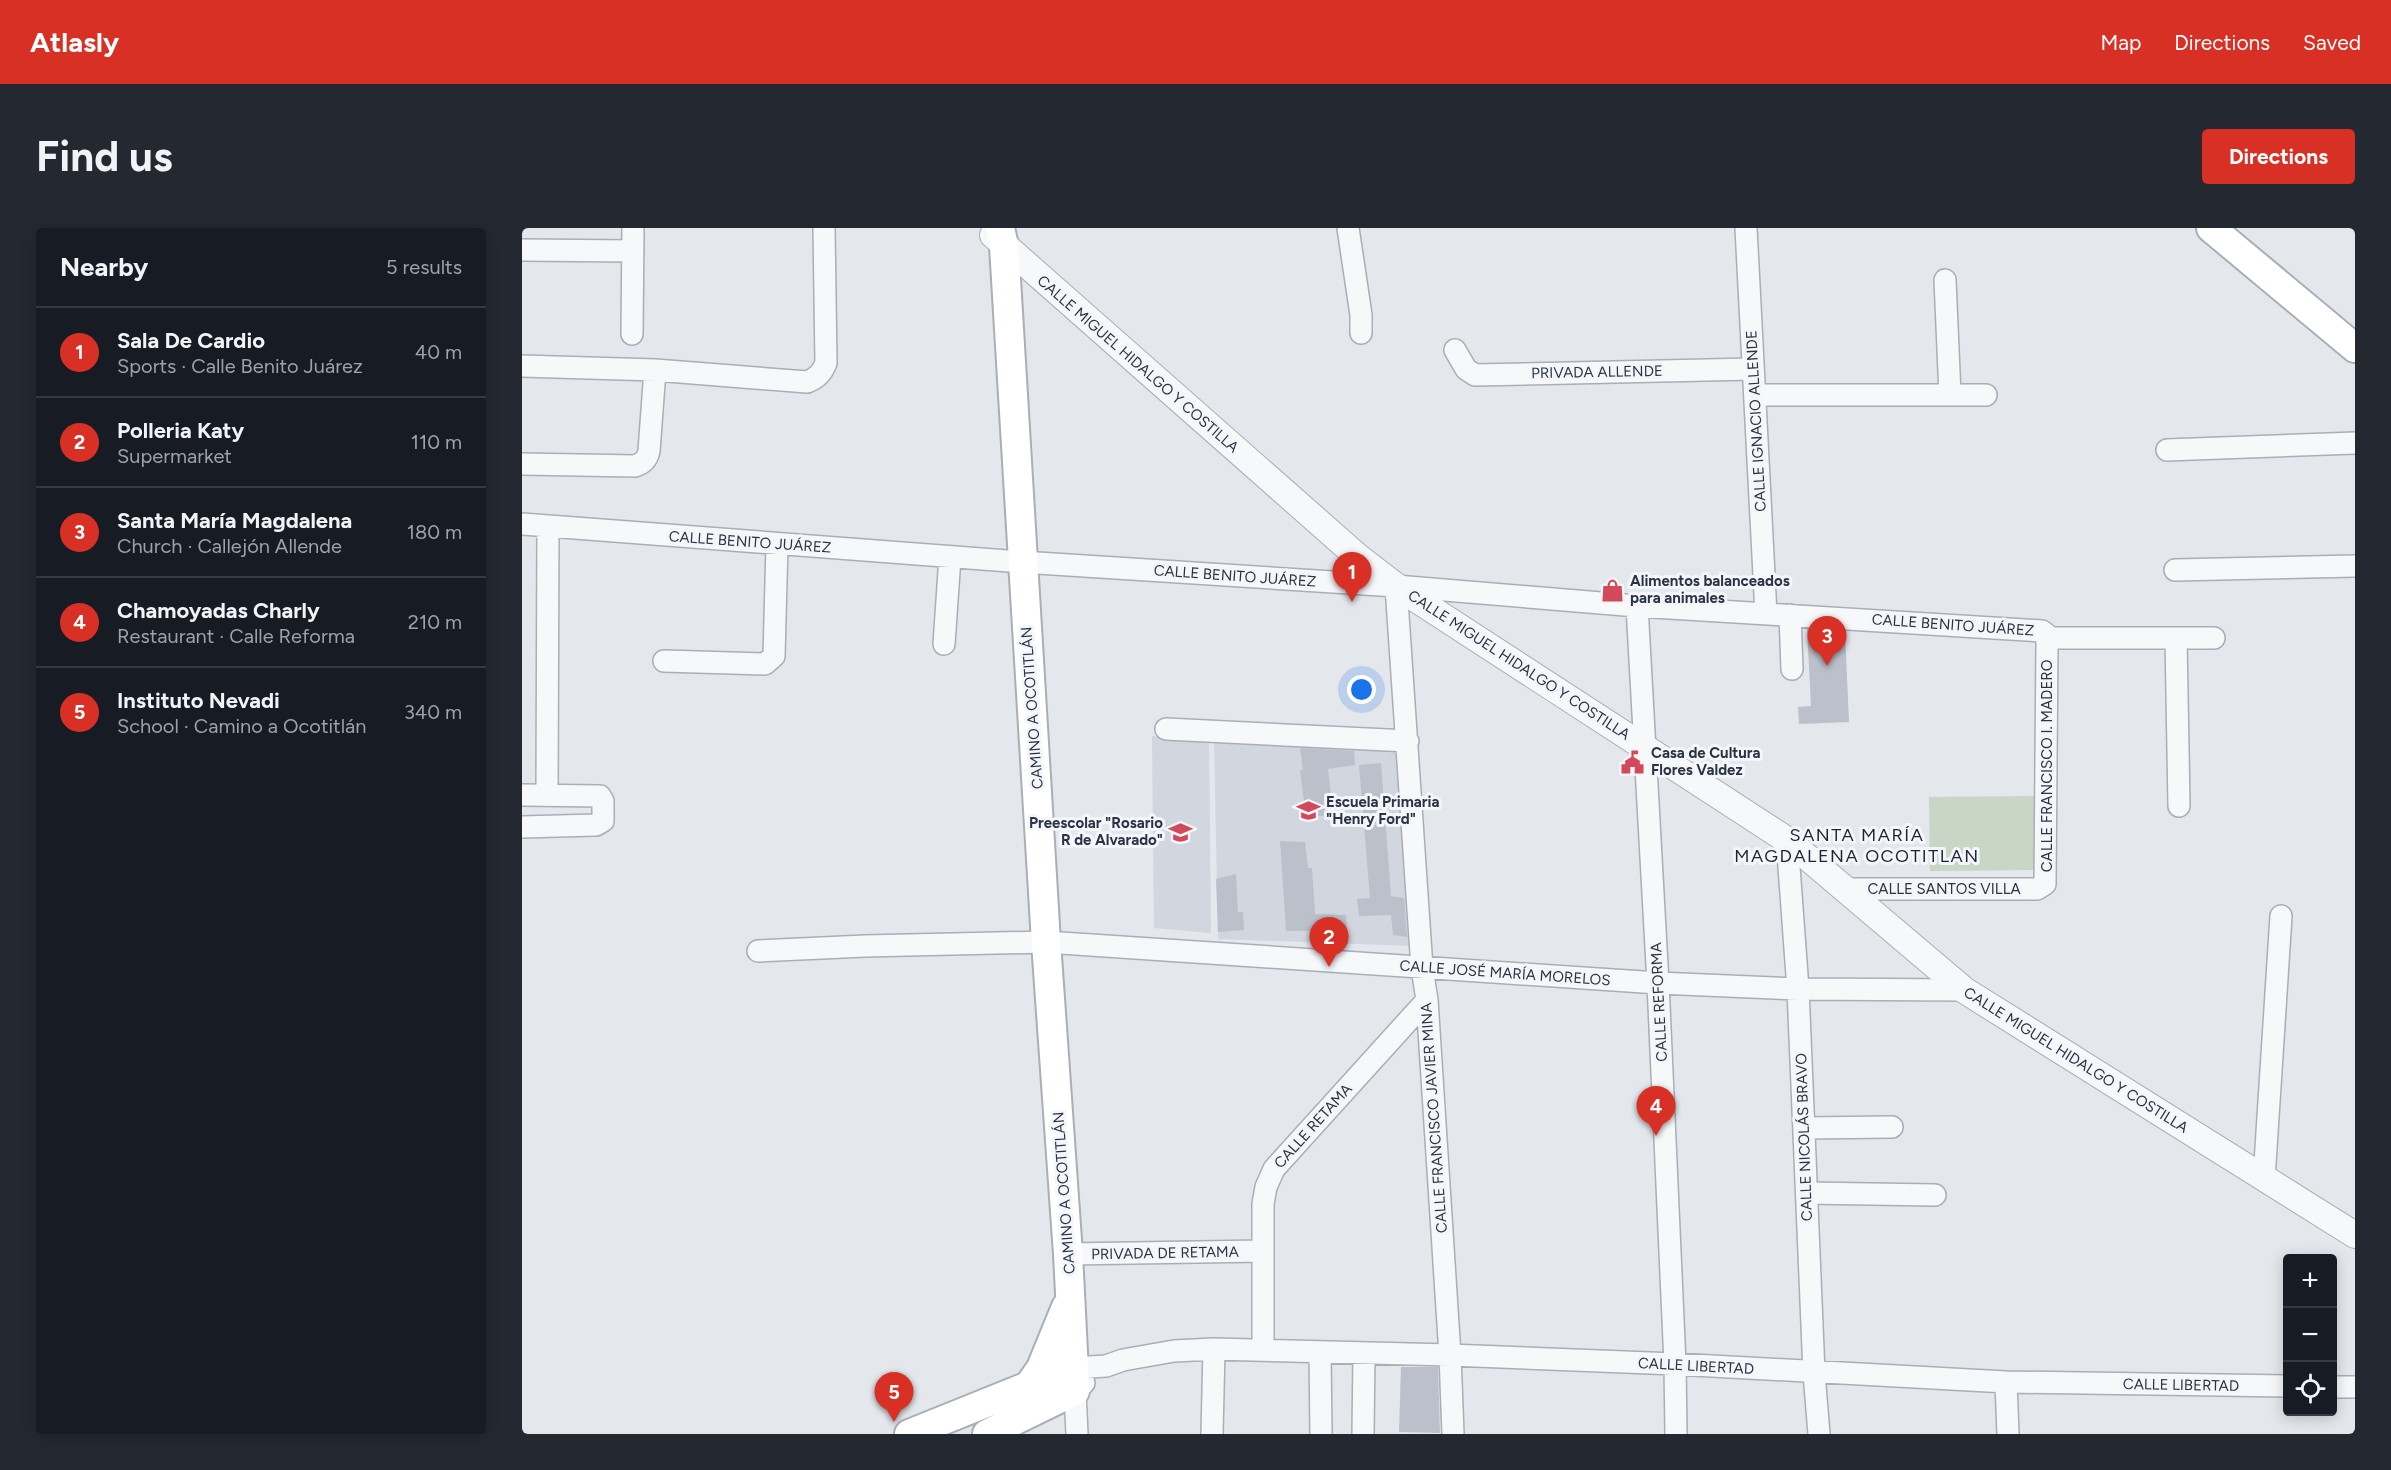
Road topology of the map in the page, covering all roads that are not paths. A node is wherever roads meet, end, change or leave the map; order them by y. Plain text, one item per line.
1 (633, 228) edge
2 (824, 228) edge
3 (1348, 228) edge
4 (1746, 228) edge
5 (2211, 228) edge
6 (997, 234) edge
7 (522, 250) edge
8 (633, 251) junction
9 (1945, 280) dead end
10 (1361, 333) dead end
11 (632, 334) dead end
12 (2355, 348) edge
13 (1455, 350) dead end
14 (522, 366) edge
15 (1752, 369) junction
16 (655, 370) junction
17 (1755, 395) junction
18 (1950, 395) junction
19 (1986, 395) dead end
20 (2355, 442) edge
21 (2167, 450) dead end
22 (522, 464) edge
23 (522, 524) edge
24 (548, 527) junction
25 (777, 544) junction
26 (950, 557) junction
27 (1022, 562) junction
28 (2355, 566) edge
29 (2175, 570) dead end
30 (1396, 586) junction
31 (1637, 606) junction
32 (1766, 614) junction
33 (1790, 615) junction
34 (2176, 638) junction
35 (2214, 638) dead end
36 (2047, 640) junction
37 (944, 644) dead end
38 (664, 661) dead end
39 (1792, 669) dead end
40 (1166, 729) dead end
41 (1408, 741) junction
42 (1645, 746) junction
43 (522, 795) edge
44 (547, 795) junction
45 (2179, 806) dead end
46 (522, 827) edge
47 (1787, 840) junction
48 (2041, 888) joint
49 (1846, 889) junction
50 (2281, 916) dead end
51 (1046, 942) junction
52 (758, 951) dead end
53 (1422, 968) junction
54 (1658, 983) junction
55 (1798, 989) junction
56 (1965, 990) junction
57 (1427, 1000) junction
58 (1892, 1127) dead end
59 (1804, 1128) junction
60 (2264, 1179) junction
61 (1807, 1193) junction
62 (1935, 1195) dead end
63 (2351, 1226) edge
64 (1263, 1251) junction
65 (1068, 1254) junction
66 (1070, 1293) junction
67 (1214, 1349) junction
68 (1263, 1350) junction
69 (1320, 1353) junction
70 (1364, 1353) junction
71 (1450, 1355) junction
72 (1675, 1364) junction
73 (1814, 1372) junction
74 (1074, 1380) junction
75 (2006, 1382) junction
76 (2283, 1386) edge
77 (1028, 1387) junction
78 (2337, 1387) edge
79 (2355, 1388) edge
80 (909, 1434) edge
81 (987, 1434) edge
82 (1077, 1434) edge
83 (1212, 1434) edge
84 (1321, 1434) edge
85 (1363, 1434) edge
86 (1453, 1434) edge
87 (1676, 1434) edge
88 (1819, 1434) edge
89 (2007, 1434) edge

1 - 8 street
2 - 16 street
3 - 10 street
4 - 15 street, CALLE IGNACIO ALLENDE
5 - 12 main road
6 - 27 main road, CAMINO A OCOTITLÁN
6 - 30 street, CALLE MIGUEL HIDALGO Y COSTILLA
7 - 8 street
8 - 11 street
9 - 18 street
13 - 15 street, PRIVADA ALLENDE
14 - 16 street
15 - 17 street, CALLE IGNACIO ALLENDE
16 - 22 street
17 - 18 street
17 - 32 street, CALLE IGNACIO ALLENDE
18 - 19 street
20 - 21 street
23 - 24 street, CALLE BENITO JUÁREZ
24 - 25 street, CALLE BENITO JUÁREZ
24 - 44 street
25 - 26 street, CALLE BENITO JUÁREZ
25 - 38 street
26 - 27 street, CALLE BENITO JUÁREZ
26 - 37 street
27 - 30 street, CALLE BENITO JUÁREZ
27 - 51 main road, CAMINO A OCOTITLÁN
28 - 29 street
30 - 31 street, CALLE BENITO JUÁREZ
30 - 41 street, CALLE FRANCISCO JAVIER MINA
30 - 42 street, CALLE MIGUEL HIDALGO Y COSTILLA
31 - 32 street, CALLE BENITO JUÁREZ
31 - 42 street, CALLE REFORMA
32 - 33 street, CALLE BENITO JUÁREZ
33 - 36 street, CALLE BENITO JUÁREZ
33 - 39 street
34 - 35 street
34 - 36 street
34 - 45 street
36 - 48 street, CALLE FRANCISCO I. MADERO
40 - 41 street
41 - 53 street, CALLE FRANCISCO JAVIER MINA
42 - 47 street, CALLE MIGUEL HIDALGO Y COSTILLA
42 - 54 street, CALLE REFORMA
43 - 44 street
44 - 46 street
47 - 49 street, CALLE MIGUEL HIDALGO Y COSTILLA
47 - 55 street, CALLE NICOLÁS BRAVO
48 - 49 street, CALLE SANTOS VILLA
49 - 56 street, CALLE MIGUEL HIDALGO Y COSTILLA
50 - 60 street
51 - 52 street, CALLE JOSÉ MARÍA MORELOS
51 - 53 street, CALLE JOSÉ MARÍA MORELOS
51 - 65 main road, CAMINO A OCOTITLÁN
53 - 54 street, CALLE JOSÉ MARÍA MORELOS
53 - 57 street, CALLE FRANCISCO JAVIER MINA
54 - 55 street, CALLE JOSÉ MARÍA MORELOS
54 - 72 street, CALLE REFORMA
55 - 56 street, CALLE JOSÉ MARÍA MORELOS
55 - 59 street, CALLE NICOLÁS BRAVO
56 - 60 street, CALLE MIGUEL HIDALGO Y COSTILLA
57 - 64 street, CALLE RETAMA
57 - 71 street, CALLE FRANCISCO JAVIER MINA
58 - 59 street
59 - 61 street, CALLE NICOLÁS BRAVO
60 - 63 street, CALLE MIGUEL HIDALGO Y COSTILLA
61 - 62 street
61 - 73 street, CALLE NICOLÁS BRAVO
64 - 65 street, PRIVADA DE RETAMA
64 - 68 street, CALLE RETAMA
65 - 66 main road, CAMINO A OCOTITLÁN
66 - 74 main road, CAMINO A OCOTITLÁN
66 - 77 main road
67 - 68 street, CALLE LIBERTAD
67 - 74 street, CALLE LIBERTAD
67 - 83 street
68 - 69 street, CALLE LIBERTAD
69 - 70 street, CALLE LIBERTAD
69 - 84 street
70 - 71 street, CALLE LIBERTAD
70 - 85 street
71 - 72 street, CALLE LIBERTAD
71 - 86 street, CALLE FRANCISCO JAVIER MINA
72 - 73 street, CALLE LIBERTAD
72 - 87 street, CALLE REFORMA
73 - 75 street, CALLE LIBERTAD
73 - 88 street, CALLE NICOLÁS BRAVO
74 - 77 main road
74 - 81 main road
74 - 82 street
75 - 76 street, CALLE LIBERTAD
75 - 89 street
77 - 80 main road
78 - 79 street

